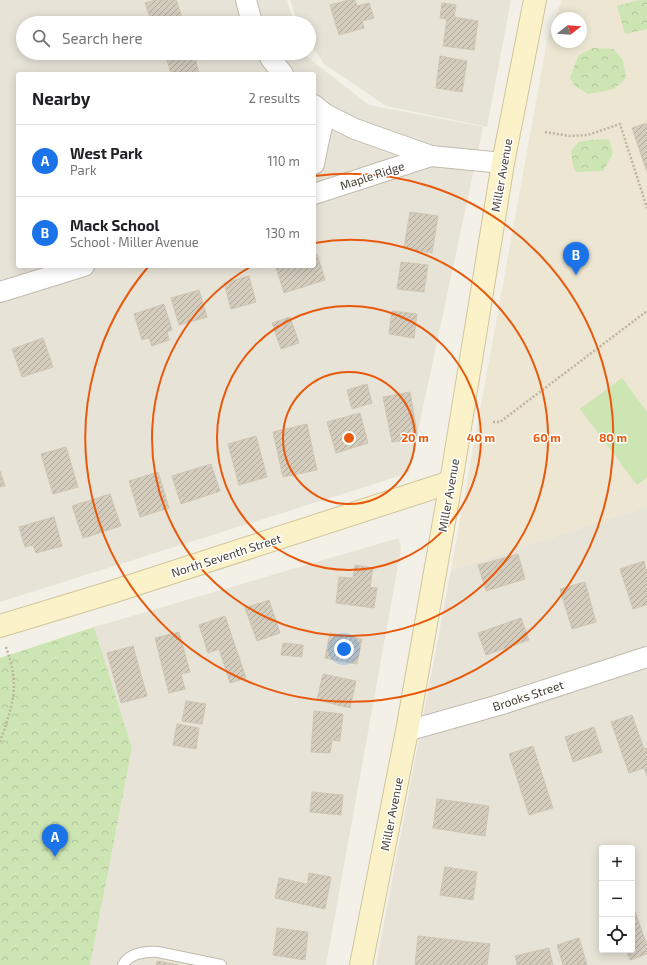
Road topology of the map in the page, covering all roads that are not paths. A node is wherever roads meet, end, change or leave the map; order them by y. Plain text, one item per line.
1 (246, 0) edge
2 (535, 0) edge
3 (250, 16) edge
4 (272, 60) edge
5 (281, 72) edge
6 (319, 110) edge
7 (316, 154) edge
8 (431, 156) junction
9 (503, 163) junction
10 (316, 193) edge
11 (78, 268) edge
12 (0, 292) edge
13 (451, 482) junction
14 (3, 636) edge
15 (647, 657) edge
16 (407, 731) junction
17 (123, 965) edge
18 (221, 965) edge
19 (361, 965) edge

1 - 3 street
2 - 9 main road, Miller Avenue
4 - 5 street
6 - 7 street
6 - 8 street
8 - 9 street
8 - 10 street, Maple Ridge
9 - 13 main road, Miller Avenue
11 - 12 street
13 - 14 main road, North Seventh Street
13 - 16 main road, Miller Avenue
15 - 16 street, Brooks Street
16 - 19 main road, Miller Avenue
17 - 18 lane

